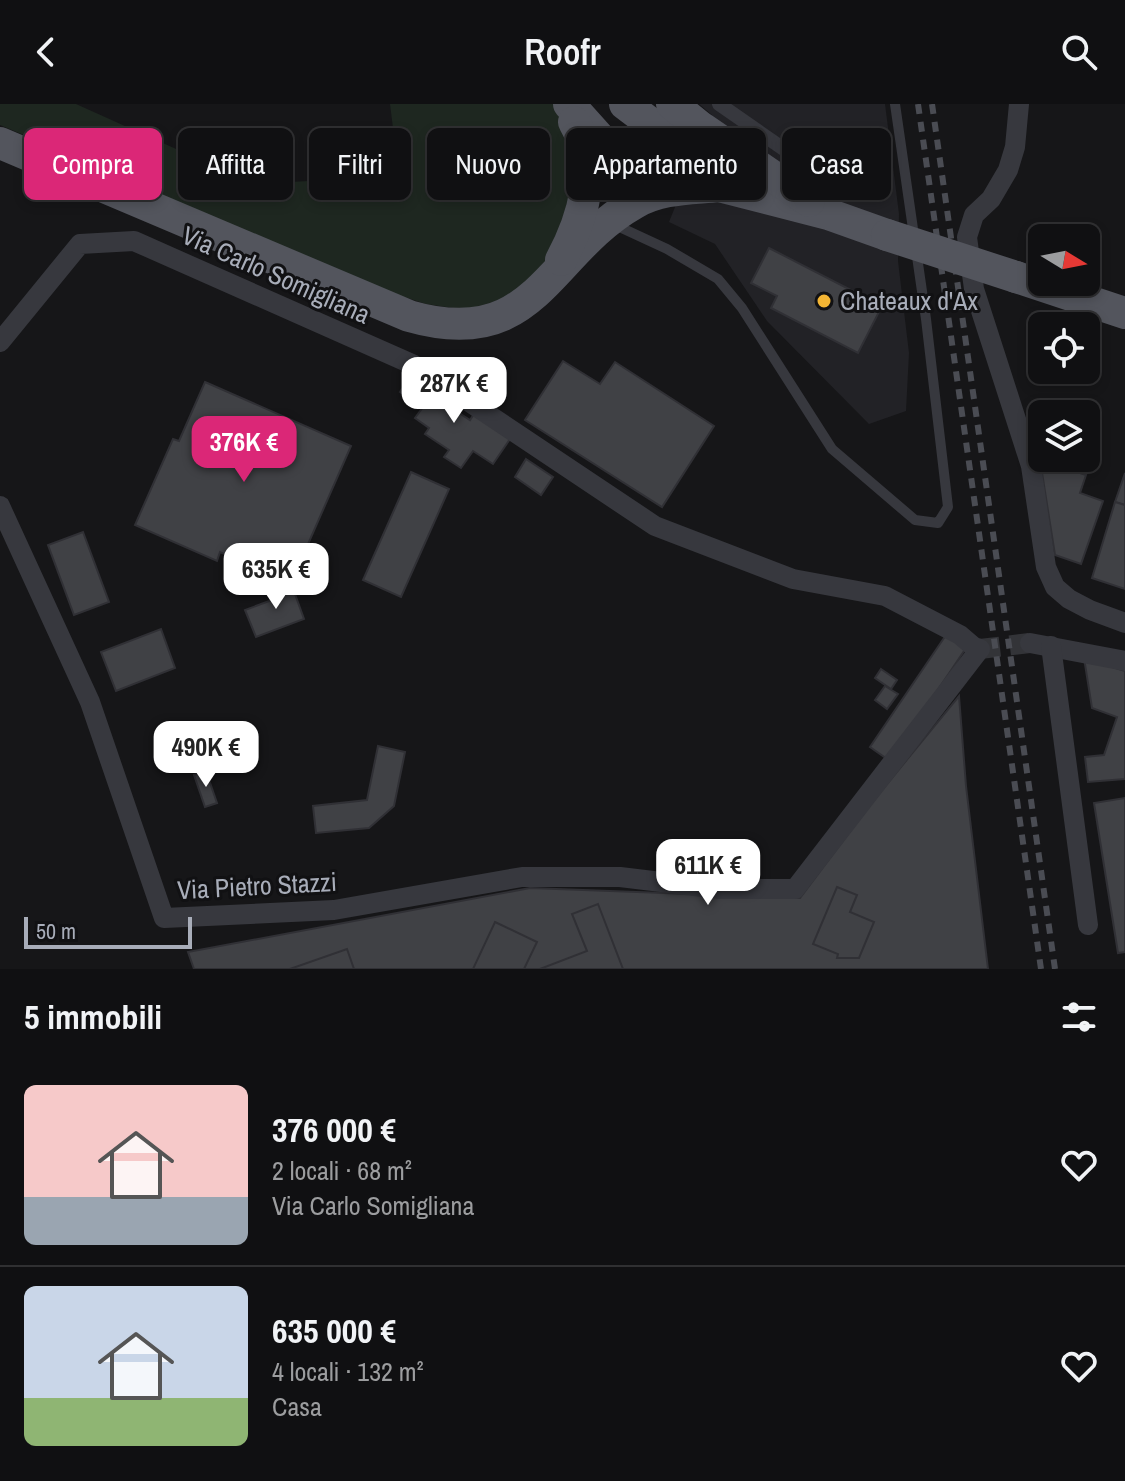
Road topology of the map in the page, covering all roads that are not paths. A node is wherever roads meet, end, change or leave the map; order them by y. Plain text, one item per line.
1 (563, 104) edge
2 (569, 104) edge
3 (615, 104) edge
4 (625, 104) edge
5 (672, 104) edge
6 (719, 104) edge
7 (895, 104) edge
8 (1019, 104) edge
9 (589, 128) edge
10 (632, 128) edge
11 (0, 143) edge
12 (782, 148) edge
13 (782, 190) edge
14 (782, 193) edge
15 (624, 200) edge
16 (642, 200) edge
17 (797, 200) edge
18 (608, 222) junction
19 (552, 277) junction
20 (1125, 313) edge
21 (0, 342) edge
22 (0, 506) edge
23 (1125, 623) edge
24 (1030, 643) tunnel mouth
25 (1051, 646) junction
26 (1125, 661) edge
27 (795, 889) joint
28 (1088, 925) dead end

1 - 19 main road
2 - 9 main road
3 - 10 main road
4 - 14 main road
5 - 13 main road
6 - 12 street
7 - 18 lane
8 - 23 street
11 - 19 main road
15 - 18 main road
16 - 18 main road
17 - 20 main road, bridge
18 - 19 main road
21 - 27 street, Via Carlo Somigliana
22 - 27 street, Via Pietro Stazzi
24 - 25 street
25 - 26 street
25 - 28 street

